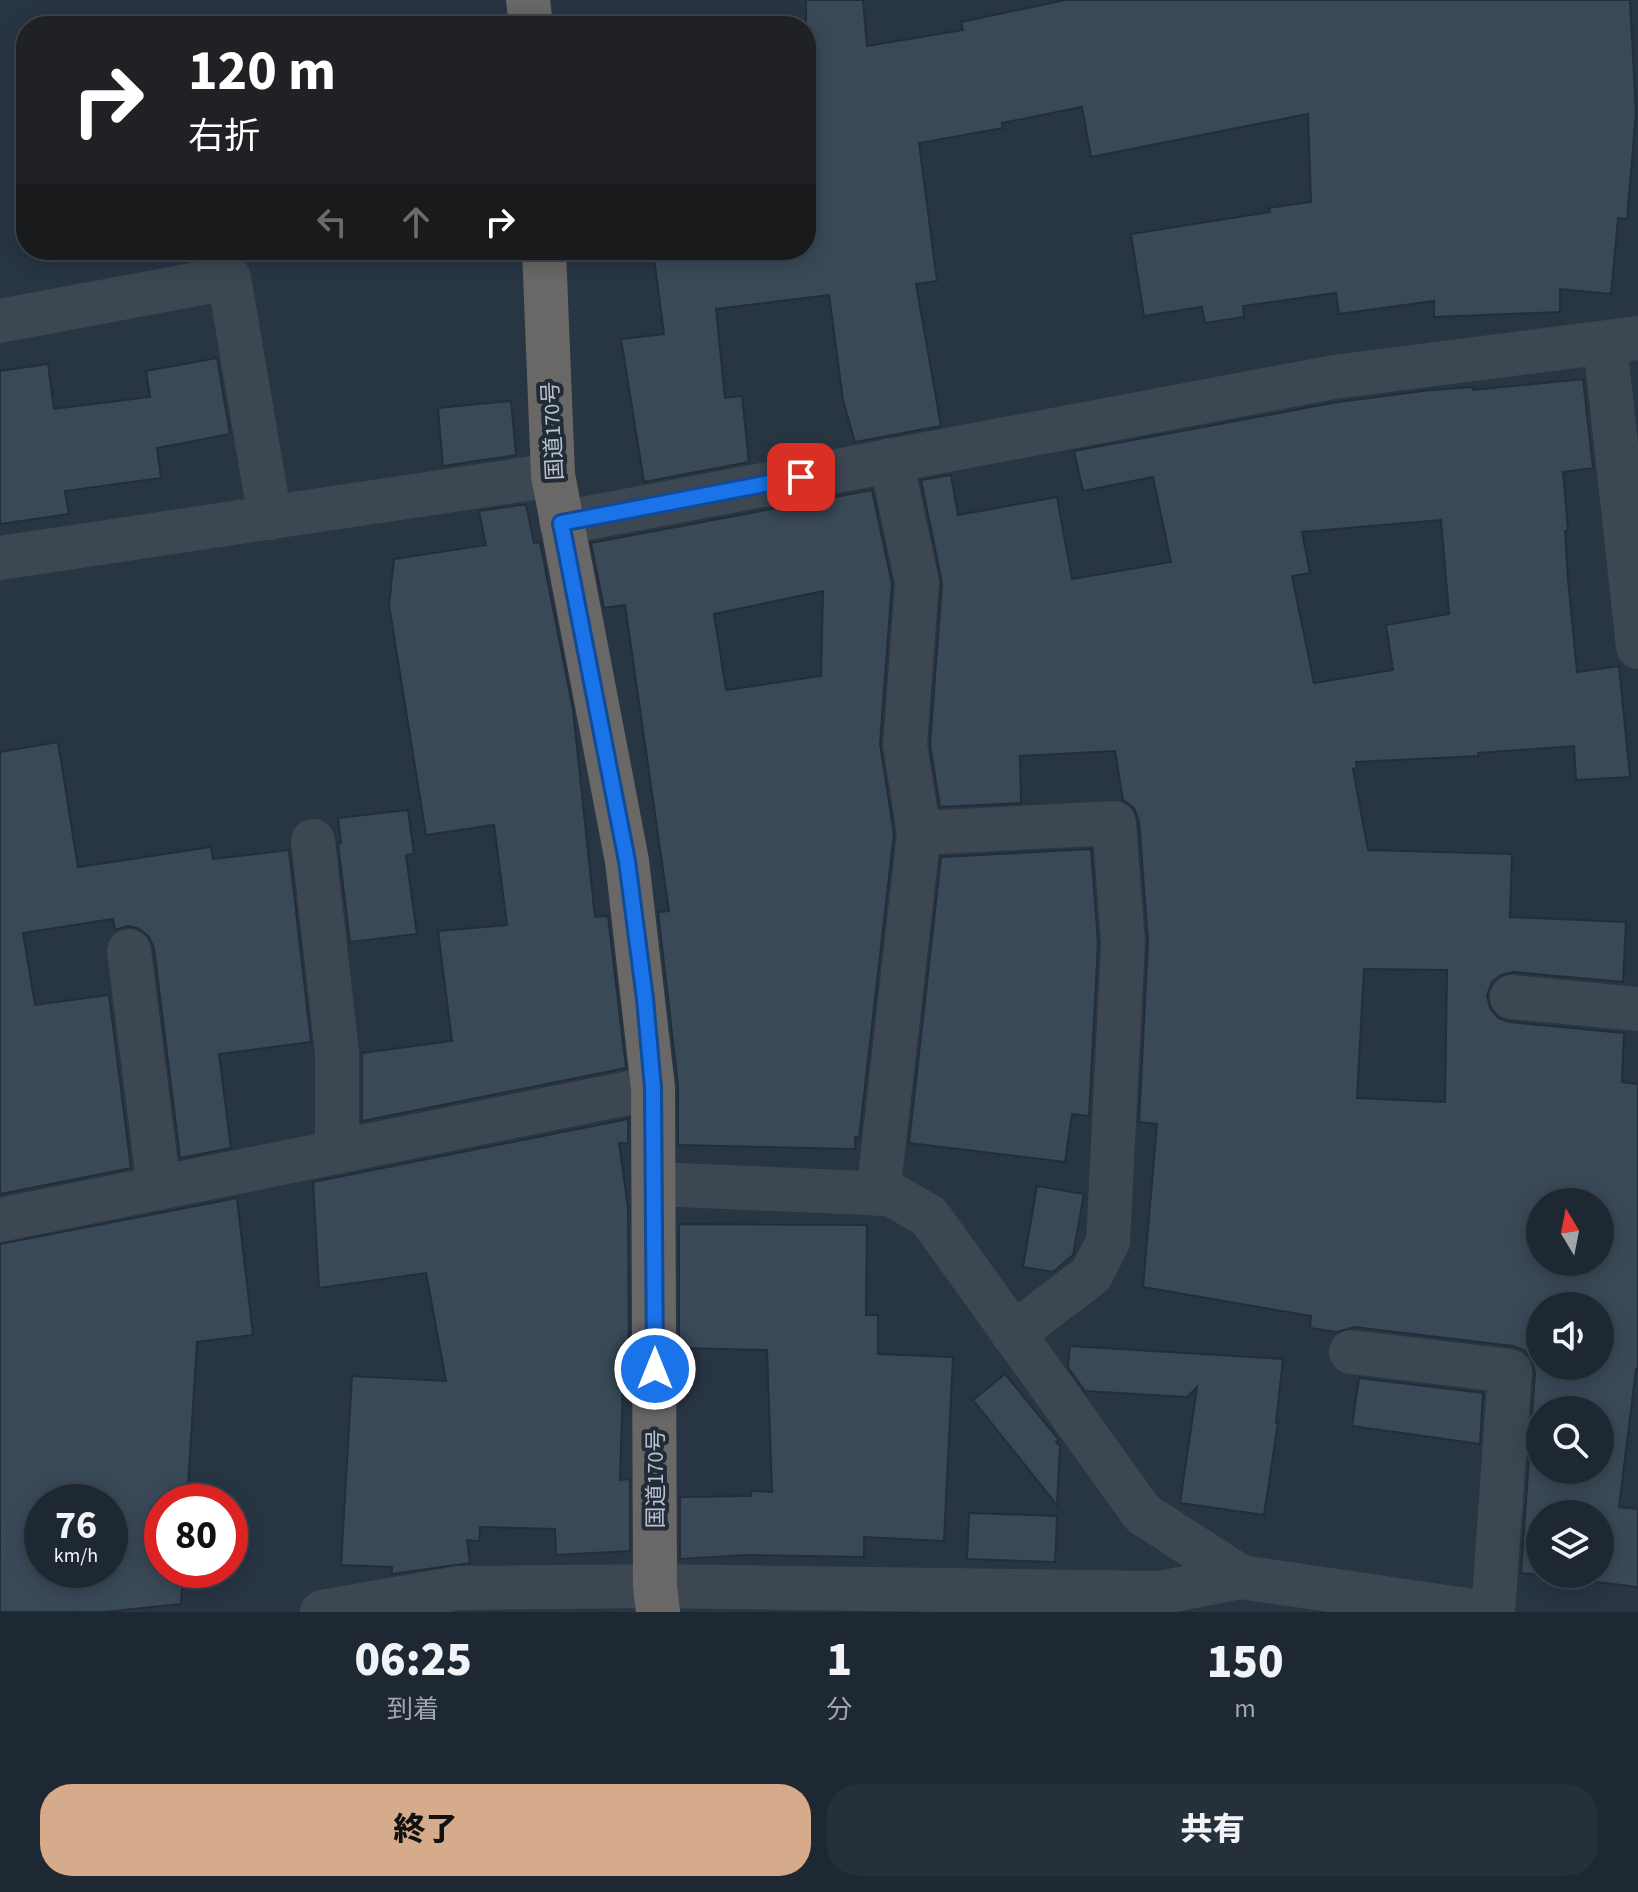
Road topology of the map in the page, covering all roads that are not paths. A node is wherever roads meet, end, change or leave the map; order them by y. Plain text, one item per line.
1 (544, 260) edge
2 (0, 321) edge
3 (1622, 340) edge
4 (891, 460) junction
5 (553, 475) junction
6 (270, 518) junction
7 (561, 523) junction
8 (0, 558) edge
9 (1638, 647) edge
10 (919, 833) junction
11 (313, 841) dead end
12 (129, 951) dead end
13 (1512, 997) dead end
14 (1638, 1009) edge
15 (653, 1088) junction
16 (337, 1152) junction
17 (655, 1184) junction
18 (159, 1188) junction
19 (878, 1194) junction
20 (0, 1220) edge
21 (1013, 1334) junction
22 (1351, 1352) dead end
23 (1241, 1577) junction
24 (657, 1599) edge
25 (1369, 1604) edge
26 (322, 1612) edge
27 (1480, 1612) edge
28 (1493, 1612) edge

1 - 5 highway, 国道170号
2 - 6 street
3 - 4 street
3 - 9 street
4 - 7 street
4 - 10 street
5 - 6 street
5 - 7 highway, 国道170号
6 - 8 street
7 - 15 highway, 国道170号
10 - 19 street
10 - 21 street
11 - 16 street
12 - 18 street
13 - 14 street
15 - 16 street
15 - 17 highway, 国道170号
16 - 18 street
17 - 19 street
17 - 24 highway, 国道170号
18 - 20 street
19 - 21 street
21 - 23 street
22 - 28 street
23 - 24 street
23 - 25 street
24 - 26 street
25 - 27 street

